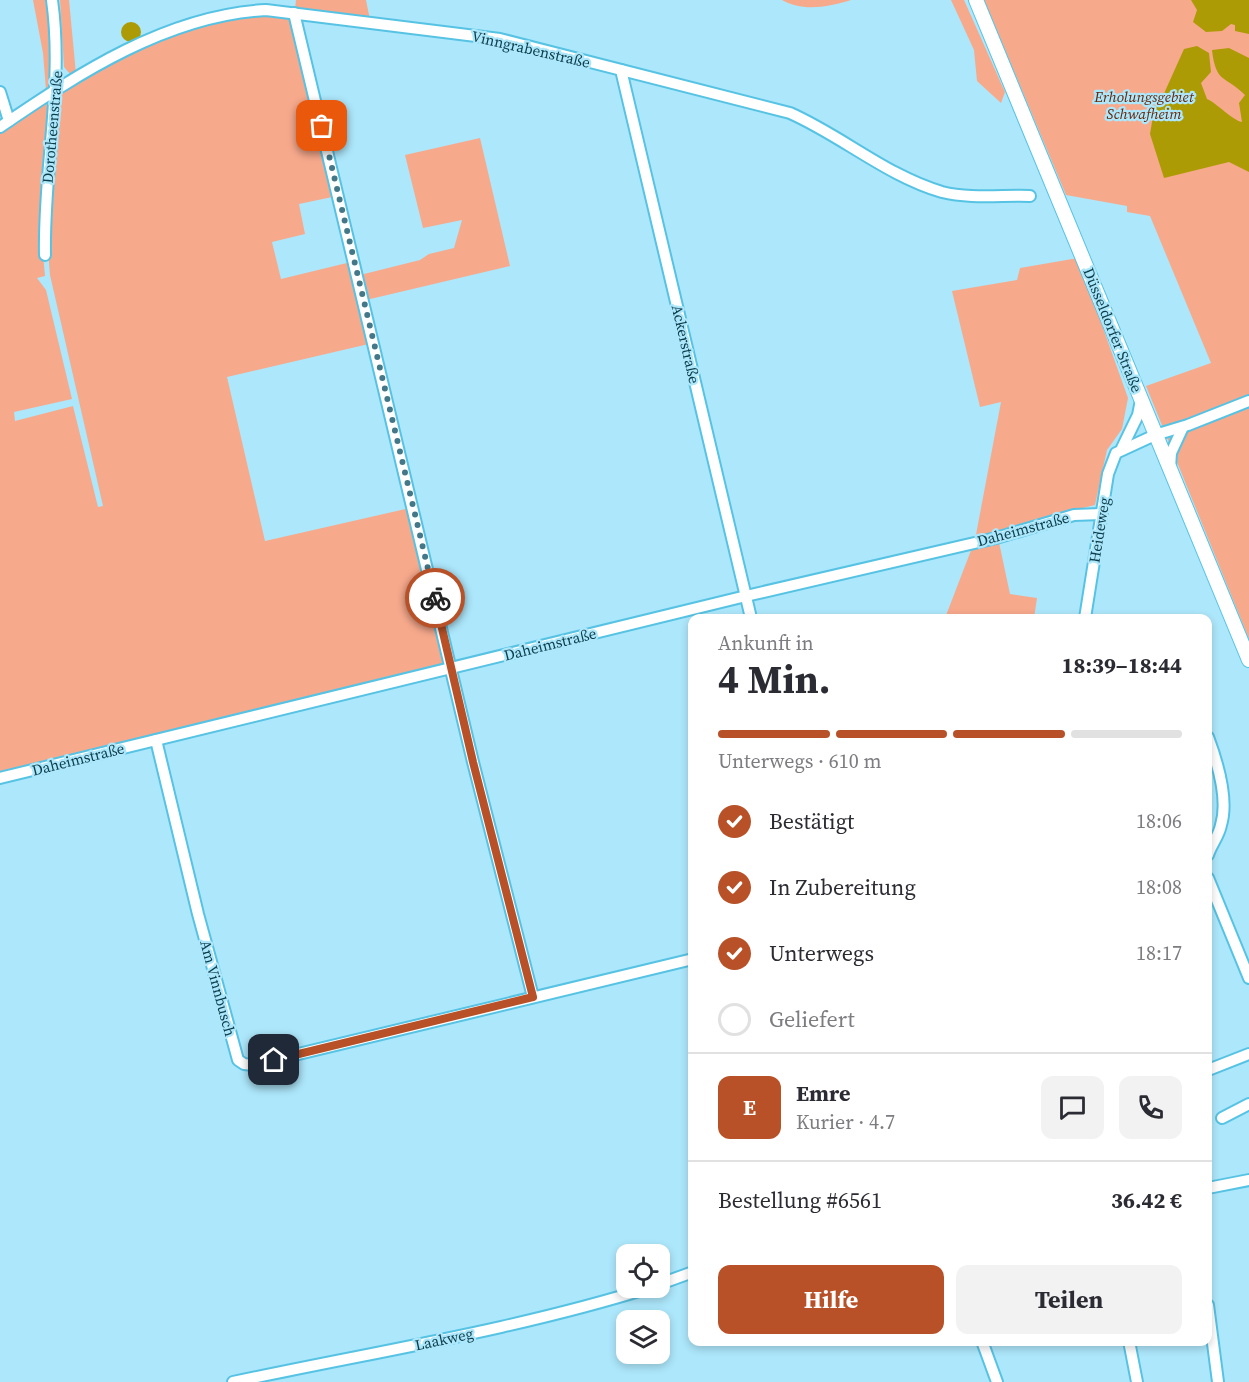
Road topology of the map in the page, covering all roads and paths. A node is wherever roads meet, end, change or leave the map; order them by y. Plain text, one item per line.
1 (52, 0) edge
2 (976, 0) edge
3 (294, 13) junction
4 (621, 70) junction
5 (56, 89) junction
6 (0, 92) edge
7 (4, 124) edge
8 (1030, 196) dead end
9 (45, 255) dead end
10 (1141, 400) junction
11 (1249, 401) edge
12 (1183, 427) junction
13 (1155, 435) junction
14 (1122, 448) junction
15 (1170, 468) junction
16 (1101, 514) junction
17 (746, 596) junction
18 (750, 614) edge
19 (1086, 614) edge
20 (1249, 660) edge
21 (452, 668) junction
22 (156, 740) junction
23 (1212, 750) edge
24 (0, 778) edge
25 (1212, 846) edge
26 (1212, 888) edge
27 (688, 960) edge
28 (1249, 978) edge
29 (533, 997) junction
30 (1249, 1054) edge
31 (1212, 1069) edge
32 (1249, 1104) edge
33 (1222, 1118) dead end
34 (1249, 1180) edge
35 (1212, 1187) edge
36 (688, 1274) edge
37 (670, 1280) edge
38 (618, 1298) edge
39 (1212, 1336) edge
40 (984, 1346) edge
41 (1130, 1346) edge
42 (233, 1382) edge
43 (997, 1382) edge
44 (1137, 1382) edge
45 (1218, 1382) edge

1 - 5 street, Dorotheenstraße
2 - 10 main road, Düsseldorfer Straße
3 - 4 street, Vinngrabenstraße
3 - 5 street, Vinngrabenstraße
3 - 21 street
4 - 8 street, Vinngrabenstraße
4 - 17 street, Ackerstraße
5 - 7 street, Vinngrabenstraße
5 - 9 street, Dorotheenstraße
6 - 7 street
10 - 13 main road, Düsseldorfer Straße
10 - 14 street, Heideweg
11 - 12 street
12 - 13 street
12 - 15 street
13 - 14 street
13 - 15 main road, Düsseldorfer Straße
14 - 16 street, Heideweg
15 - 20 main road, Düsseldorfer Straße
16 - 17 street, Daheimstraße
16 - 19 street, Heideweg
17 - 18 street, Ackerstraße
17 - 21 street, Daheimstraße
21 - 22 street, Daheimstraße
21 - 29 street
22 - 24 street, Daheimstraße
22 - 29 street, Am Vinnbusch
23 - 25 street
26 - 28 street
27 - 29 street, Am Vinnbusch
30 - 31 street
32 - 33 street
34 - 35 street
36 - 37 street
38 - 42 street, Laakweg
39 - 45 street
40 - 43 street
41 - 44 street

